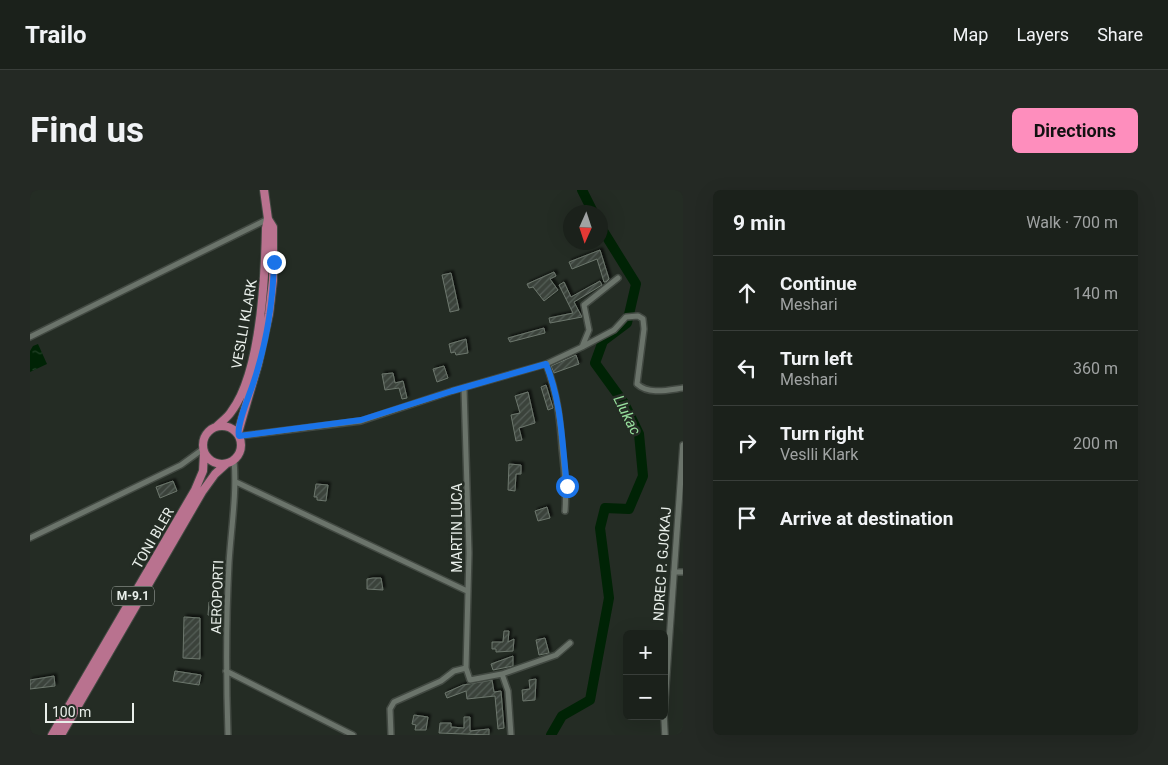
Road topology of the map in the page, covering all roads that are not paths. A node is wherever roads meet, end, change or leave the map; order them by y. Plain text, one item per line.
1 (264, 190) edge
2 (268, 219) junction
3 (618, 278) dead end
4 (30, 337) edge
5 (582, 347) junction
6 (546, 364) junction
7 (464, 388) junction
8 (683, 388) edge
9 (217, 426) junction
10 (239, 435) junction
11 (683, 445) edge
12 (203, 451) junction
13 (234, 460) junction
14 (226, 464) junction
15 (236, 482) junction
16 (565, 511) dead end
17 (30, 538) edge
18 (674, 572) junction
19 (683, 572) edge
20 (467, 591) junction
21 (570, 643) dead end
22 (466, 668) junction
23 (226, 671) junction
24 (502, 674) junction
25 (667, 675) edge
26 (664, 720) edge
27 (52, 735) edge
28 (61, 735) edge
29 (228, 735) edge
30 (353, 735) edge
31 (391, 735) edge
32 (512, 735) edge
33 (665, 735) edge

1 - 2 main road, VESLLI KLARK / M-9.1
2 - 4 street
2 - 9 main road, VESLLI KLARK / M-9.1
2 - 10 main road, VESLLI KLARK / M-9.1
3 - 5 street
5 - 6 street
5 - 8 street
6 - 7 street
6 - 16 street
7 - 10 street
7 - 20 street, MARTIN LUCA
9 - 10 main road
9 - 12 main road, M-9.1
10 - 13 main road, M-9.1
11 - 18 street, NDREC P. GJOKAJ
12 - 14 main road
12 - 17 street
12 - 27 main road, TONI BLER / M-9.1
13 - 14 main road, M-9.1
13 - 15 street, AEROPORTI
14 - 28 main road, TONI BLER / M-9.1
15 - 20 street
15 - 23 street, AEROPORTI
18 - 19 street
18 - 25 street, NDREC P. GJOKAJ
20 - 22 street, MARTIN LUCA
21 - 24 street
22 - 24 street
22 - 31 street
23 - 29 street, AEROPORTI
23 - 30 street
24 - 32 street
26 - 33 street, NDREC P. GJOKAJ

